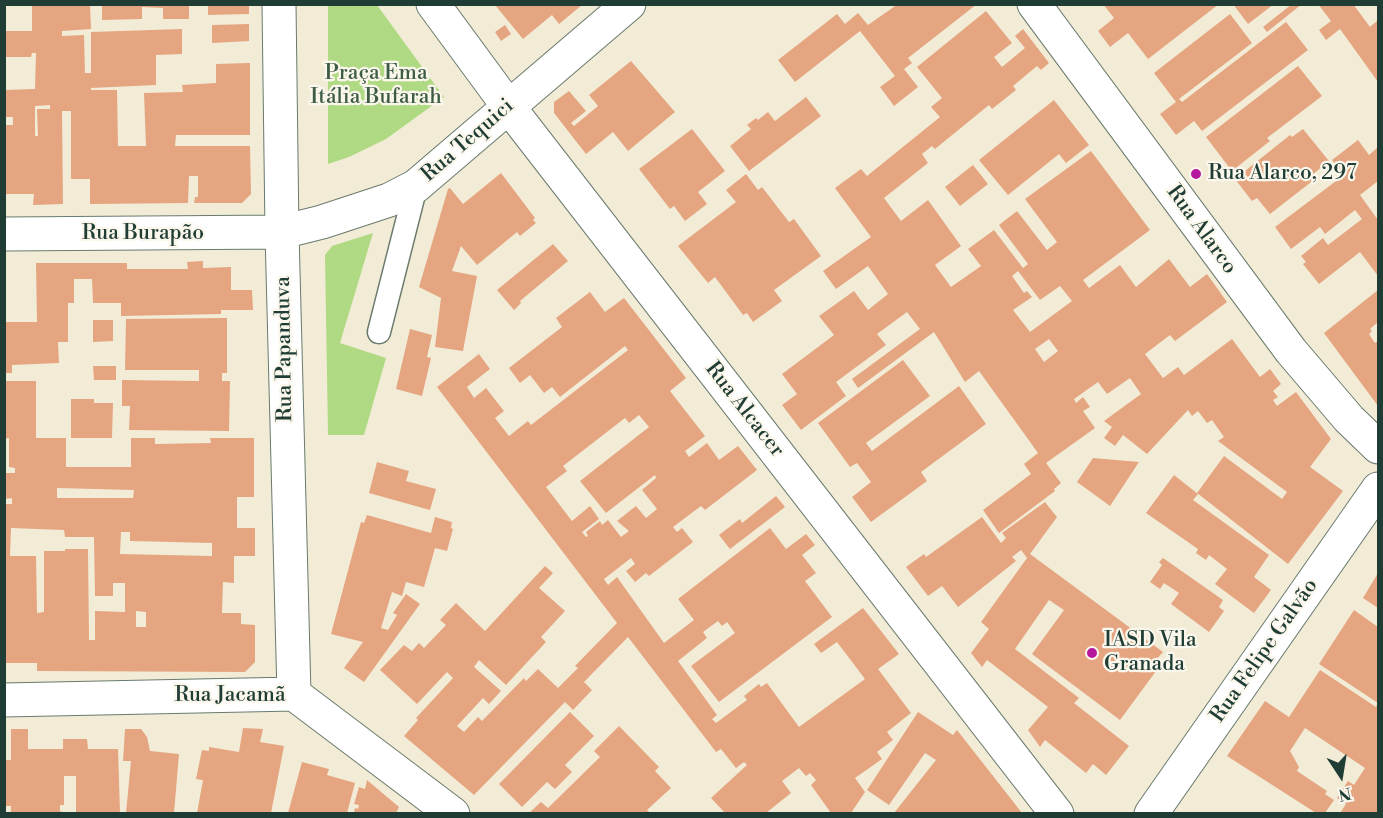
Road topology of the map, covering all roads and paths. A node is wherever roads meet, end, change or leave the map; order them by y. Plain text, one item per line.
1 (279, 4) edge
2 (433, 4) edge
3 (629, 4) edge
4 (1034, 4) edge
5 (508, 106) junction
6 (416, 186) junction
7 (282, 232) junction
8 (4, 234) edge
9 (379, 332) dead end
10 (1378, 447) edge
11 (1378, 489) edge
12 (294, 694) junction
13 (4, 700) edge
14 (453, 813) edge
15 (1057, 813) edge
16 (1151, 813) edge

1 - 7 street, Rua Papanduva
2 - 5 street, Rua Alcacer
3 - 5 street, Rua Tequici
4 - 10 street, Rua Alarco
5 - 6 street, Rua Tequici
5 - 15 street, Rua Alcacer
6 - 7 street, Rua Tequici
6 - 9 lane
7 - 8 street, Rua Burapão
7 - 12 street, Rua Papanduva
11 - 16 street, Rua Felipe Galvão
12 - 13 street, Rua Jacamã
12 - 14 street, Rua Jacamã

